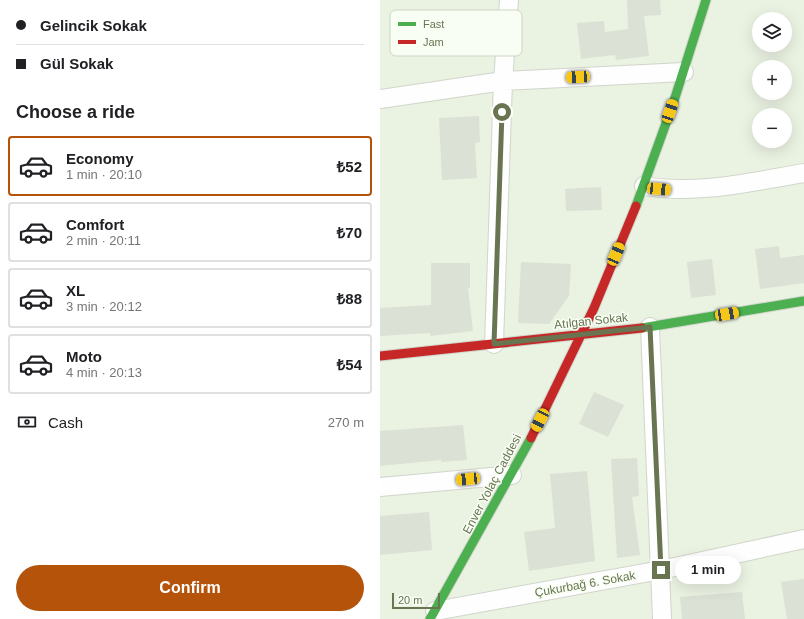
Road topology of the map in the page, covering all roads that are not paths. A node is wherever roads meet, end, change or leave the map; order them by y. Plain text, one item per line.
1 (509, 0) edge
2 (706, 0) edge
3 (508, 10) edge
4 (505, 56) edge
5 (684, 72) junction
6 (503, 81) junction
7 (380, 99) edge
8 (804, 173) edge
9 (644, 186) junction
10 (804, 301) edge
11 (650, 327) junction
12 (580, 335) junction
13 (494, 344) junction
14 (380, 356) edge
15 (512, 475) junction
16 (380, 487) edge
17 (804, 539) edge
18 (661, 570) junction
19 (432, 615) edge
20 (662, 619) edge

1 - 3 street
2 - 5 street, Enver Yolaç Caddesi
4 - 6 street
5 - 6 street
5 - 9 street, Enver Yolaç Caddesi
6 - 7 street
6 - 13 street
8 - 9 street
9 - 12 street, Enver Yolaç Caddesi
10 - 11 street, Atılgan Sokak
11 - 12 street, Atılgan Sokak
11 - 18 street
12 - 13 street, Atılgan Sokak
12 - 15 street, Enver Yolaç Caddesi
13 - 14 street, Atılgan Sokak
15 - 16 street
15 - 19 street, Enver Yolaç Caddesi
17 - 18 street, Çukurbağ 6. Sokak
18 - 19 street, Çukurbağ 6. Sokak
18 - 20 street

